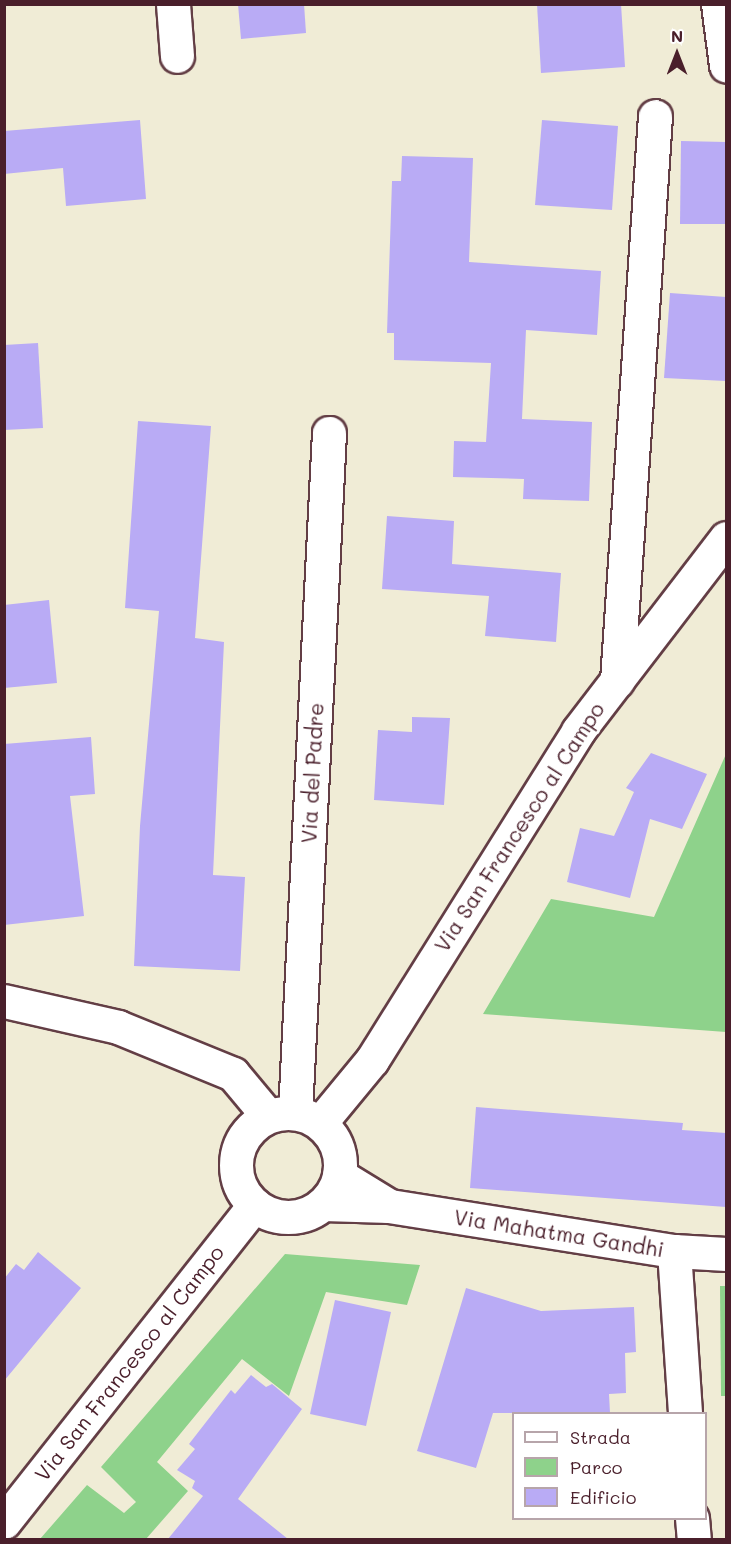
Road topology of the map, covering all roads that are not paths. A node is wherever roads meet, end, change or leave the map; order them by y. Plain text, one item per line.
1 (173, 4) edge
2 (718, 4) edge
3 (177, 56) dead end
4 (726, 65) edge
5 (655, 116) dead end
6 (329, 433) dead end
7 (726, 538) edge
8 (617, 681) junction
9 (4, 1001) edge
10 (295, 1117) junction
11 (339, 1175) junction
12 (323, 1204) junction
13 (254, 1205) junction
14 (389, 1206) junction
15 (674, 1251) junction
16 (726, 1254) edge
17 (685, 1412) edge
18 (692, 1520) edge
19 (4, 1522) edge
20 (694, 1539) edge

1 - 3 street
2 - 4 street
5 - 8 street
6 - 10 street, Via del Padre
7 - 8 street, Via San Francesco al Campo
8 - 10 street, Via San Francesco al Campo
9 - 10 street
10 - 11 street
10 - 13 street
11 - 12 street
11 - 14 street, Via Mahatma Gandhi
12 - 13 street
12 - 14 street, Via Mahatma Gandhi
13 - 19 street, Via San Francesco al Campo
14 - 15 street, Via Mahatma Gandhi
15 - 16 street
15 - 17 street, Via Mahatma Gandhi
18 - 20 street

